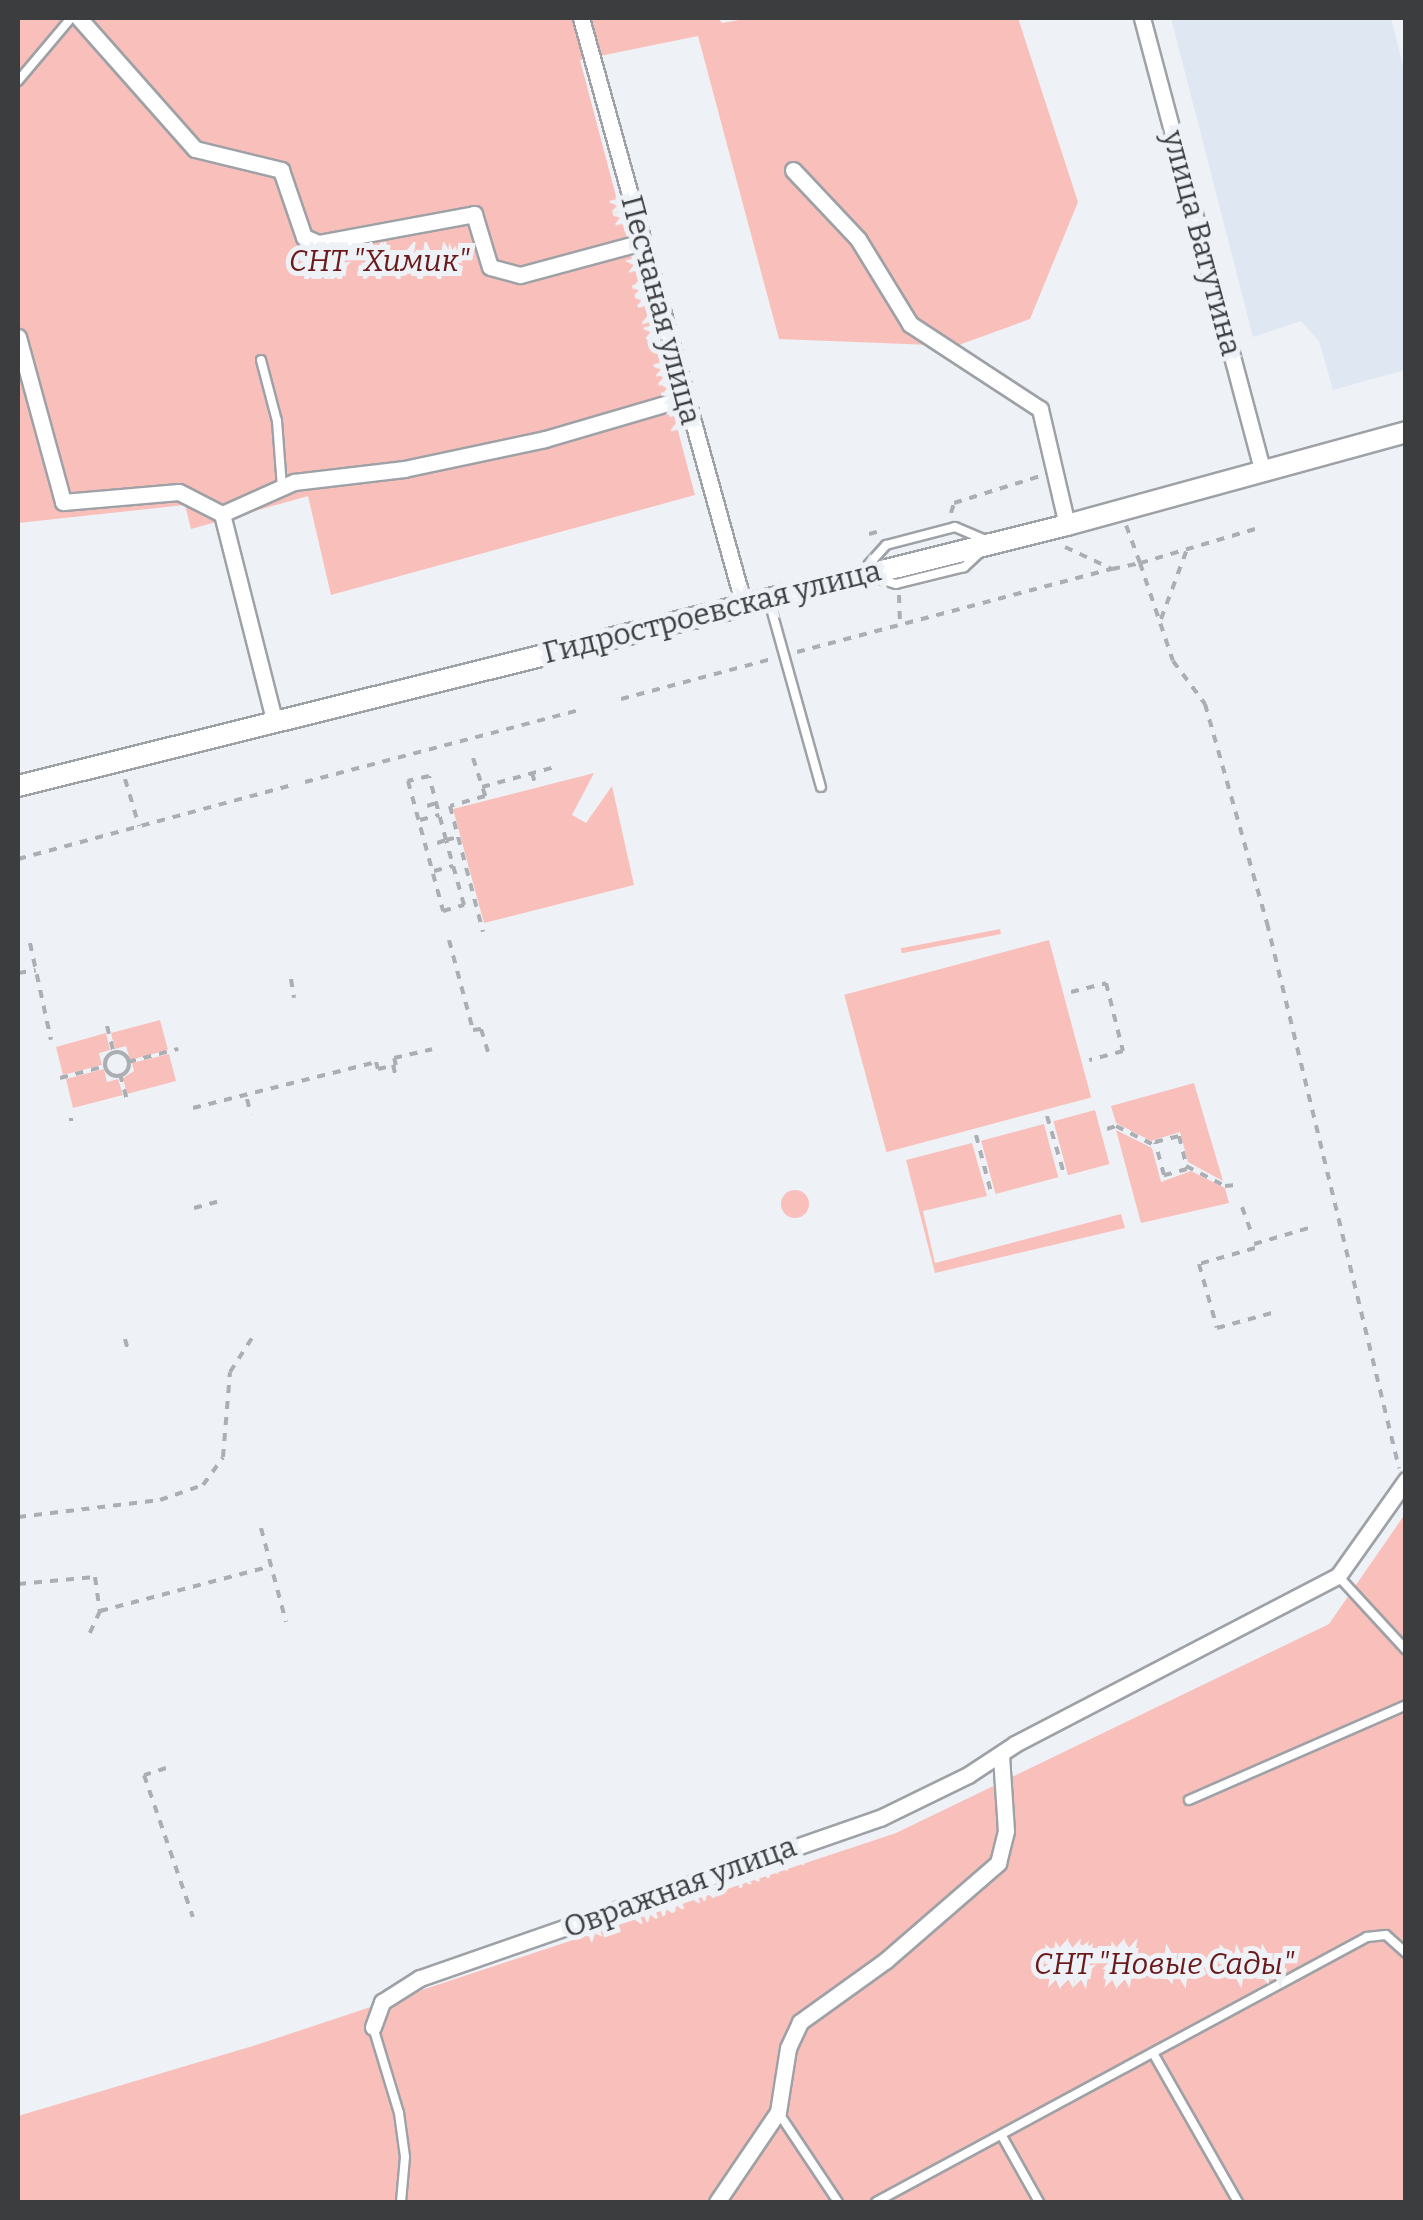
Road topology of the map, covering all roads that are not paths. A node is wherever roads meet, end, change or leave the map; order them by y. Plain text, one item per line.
1 (71, 18) edge
2 (79, 18) edge
3 (581, 18) edge
4 (1142, 18) edge
5 (18, 82) edge
6 (793, 170) dead end
7 (642, 242) junction
8 (18, 337) edge
9 (261, 360) dead end
10 (684, 398) junction
11 (1406, 432) edge
12 (1262, 469) junction
13 (282, 487) junction
14 (222, 514) junction
15 (1061, 533) junction
16 (768, 596) junction
17 (743, 602) junction
18 (274, 720) junction
19 (821, 787) dead end
20 (19, 788) edge
21 (1405, 1481) edge
22 (1338, 1576) junction
23 (1406, 1650) edge
24 (1406, 1705) edge
25 (1000, 1756) junction
26 (1189, 1800) dead end
27 (1406, 1952) edge
28 (373, 2027) joint
29 (1154, 2053) junction
30 (778, 2112) junction
31 (1002, 2136) junction
32 (400, 2202) edge
33 (717, 2202) edge
34 (838, 2202) edge
35 (876, 2202) edge
36 (1040, 2202) edge
37 (1238, 2202) edge

1 - 5 lane
2 - 7 street
3 - 7 street, Песчаная улица
4 - 12 street, улица Ватутина
6 - 15 street
7 - 10 street, Песчаная улица
8 - 14 street
9 - 13 lane
10 - 13 street
10 - 17 street, Песчаная улица
11 - 12 street, Гидростроевская улица
12 - 15 street, Гидростроевская улица
13 - 14 street
14 - 18 street
15 - 16 street, Гидростроевская улица
16 - 17 street, Гидростроевская улица
16 - 19 lane
17 - 18 street, Гидростроевская улица
18 - 20 street, Гидростроевская улица
21 - 22 street, Овражная улица
22 - 23 lane
22 - 25 street, Овражная улица
24 - 26 lane
25 - 28 street, Овражная улица
25 - 30 street
27 - 29 lane
28 - 32 lane
29 - 31 lane
29 - 37 lane
30 - 33 street
30 - 34 lane
31 - 35 lane
31 - 36 lane

